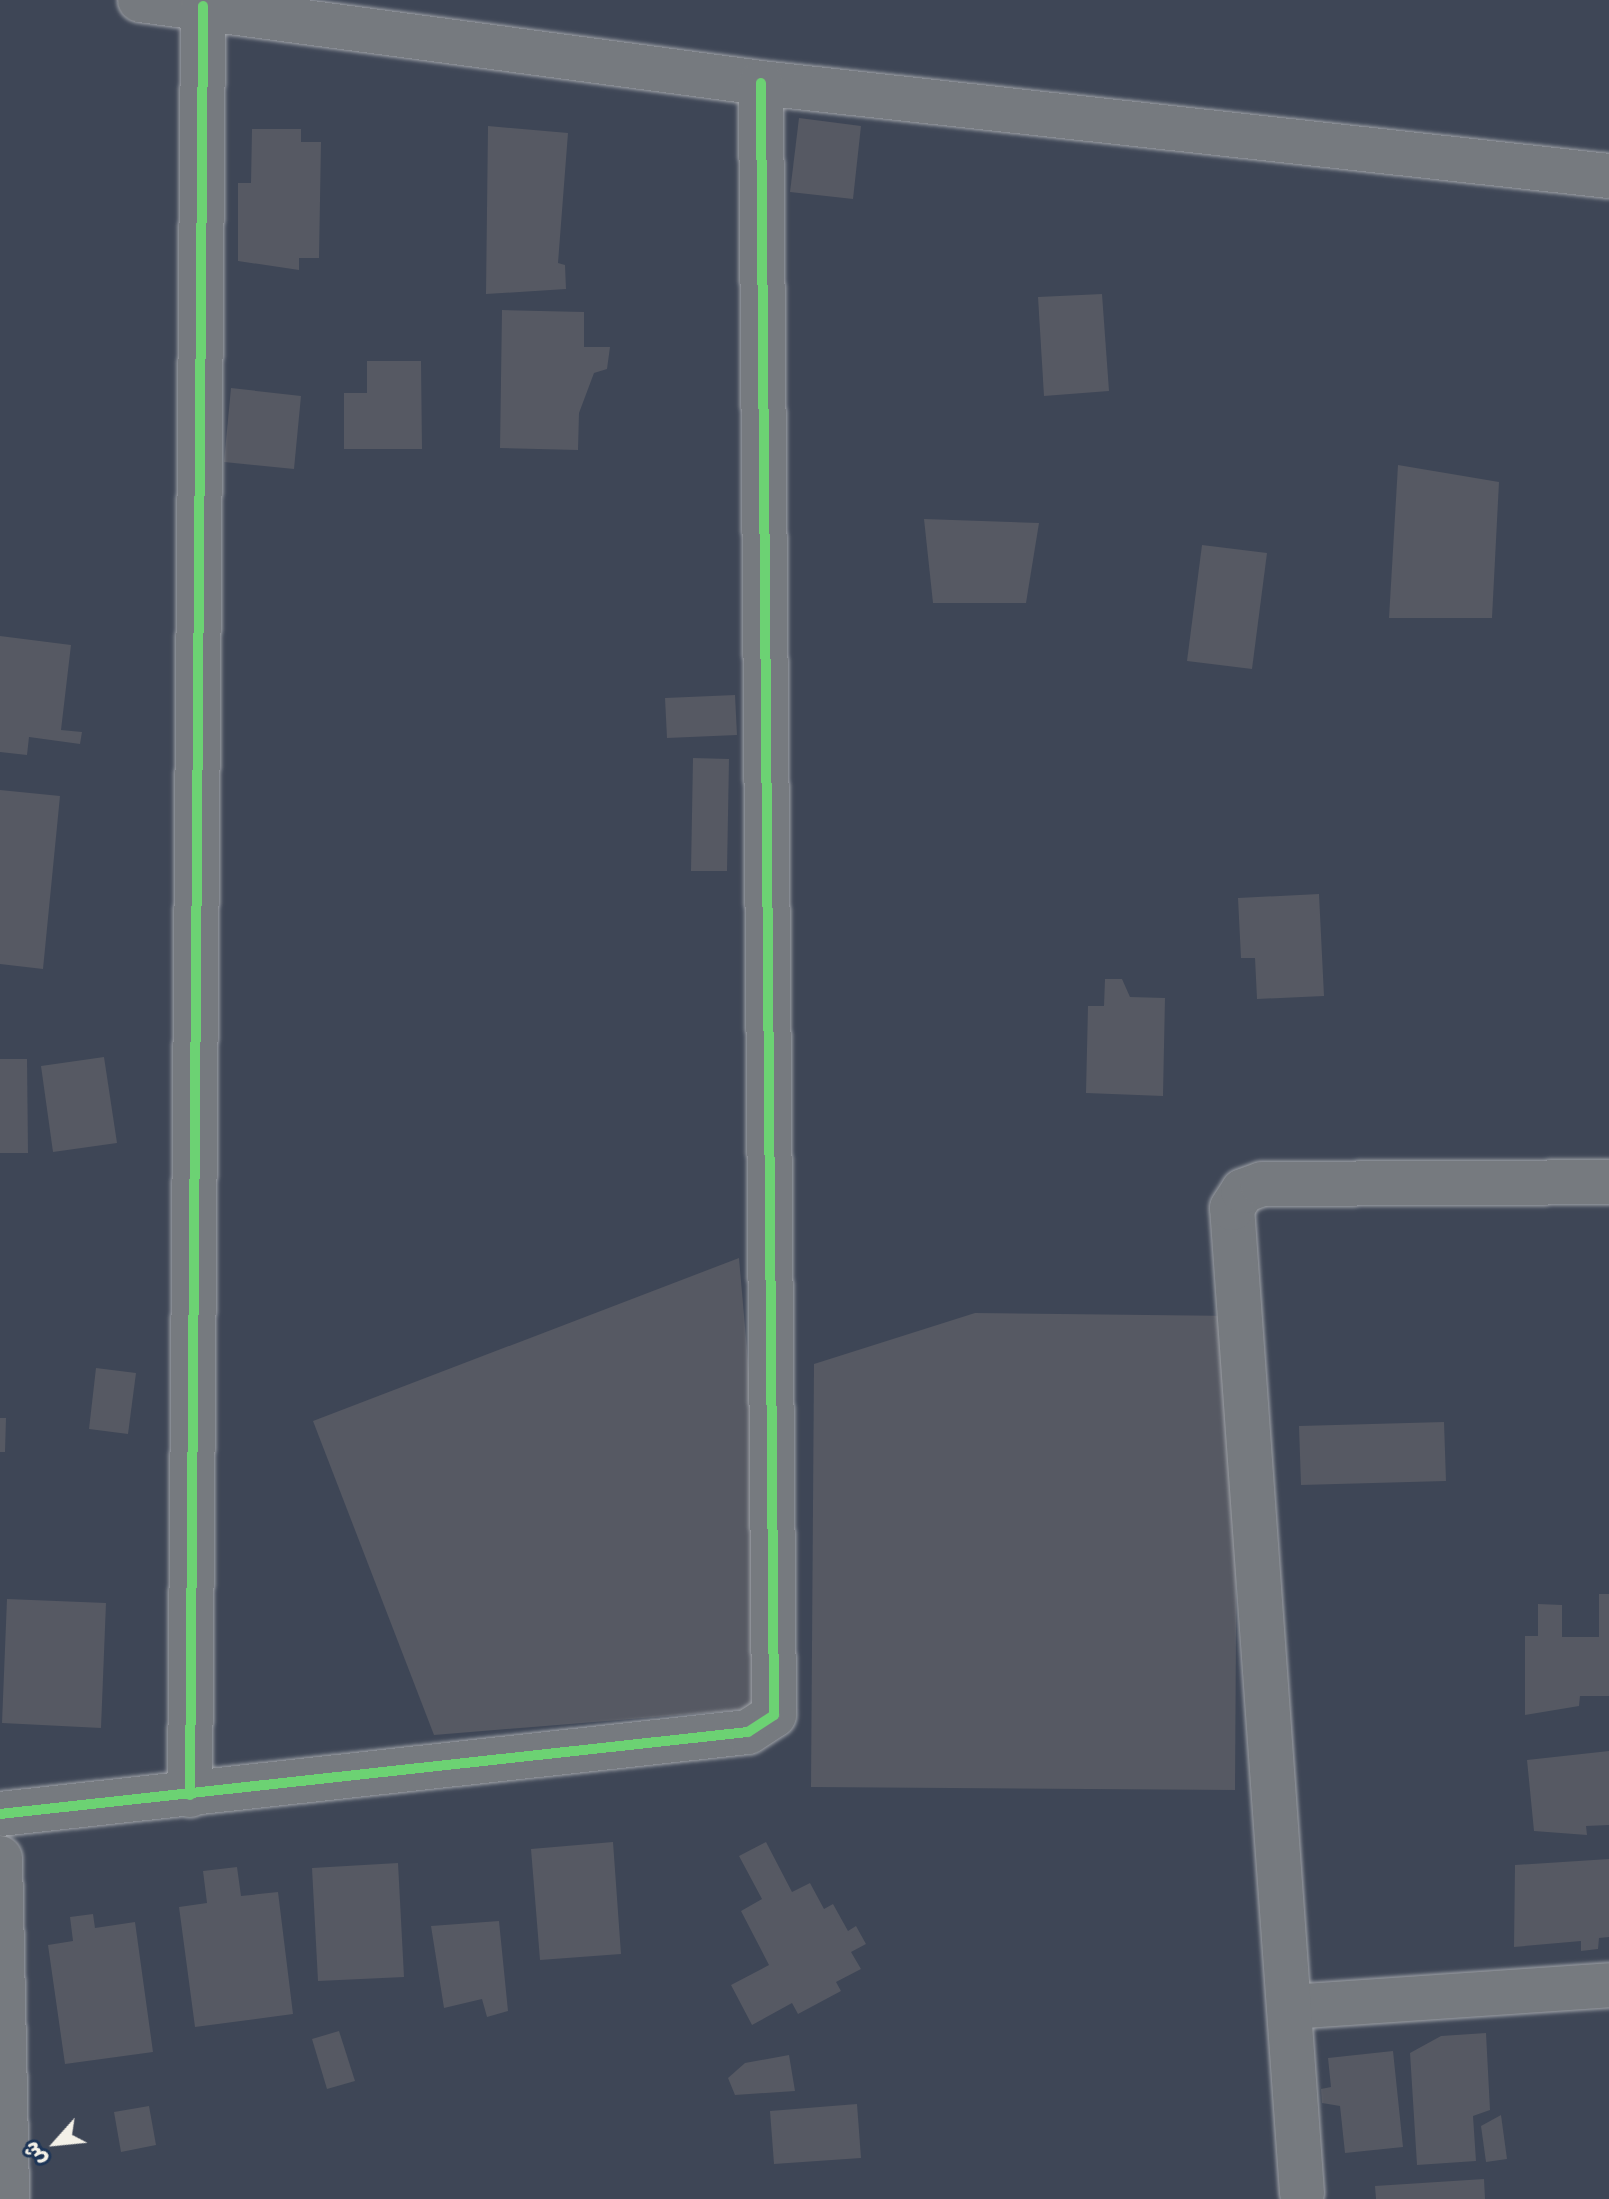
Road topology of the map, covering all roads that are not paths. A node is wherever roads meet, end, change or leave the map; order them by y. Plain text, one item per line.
1 (140, 0) edge
2 (203, 6) junction
3 (761, 83) junction
4 (1609, 176) edge
5 (1609, 1182) edge
6 (190, 1795) junction
7 (0, 1814) edge
8 (0, 1858) edge
9 (1609, 1985) edge
10 (1290, 2007) junction
11 (1302, 2193) dead end
12 (7, 2199) edge

1 - 2 street
2 - 3 street
2 - 6 street
3 - 4 street
3 - 6 street
5 - 10 street
6 - 7 street
8 - 12 street
9 - 10 street
10 - 11 street

